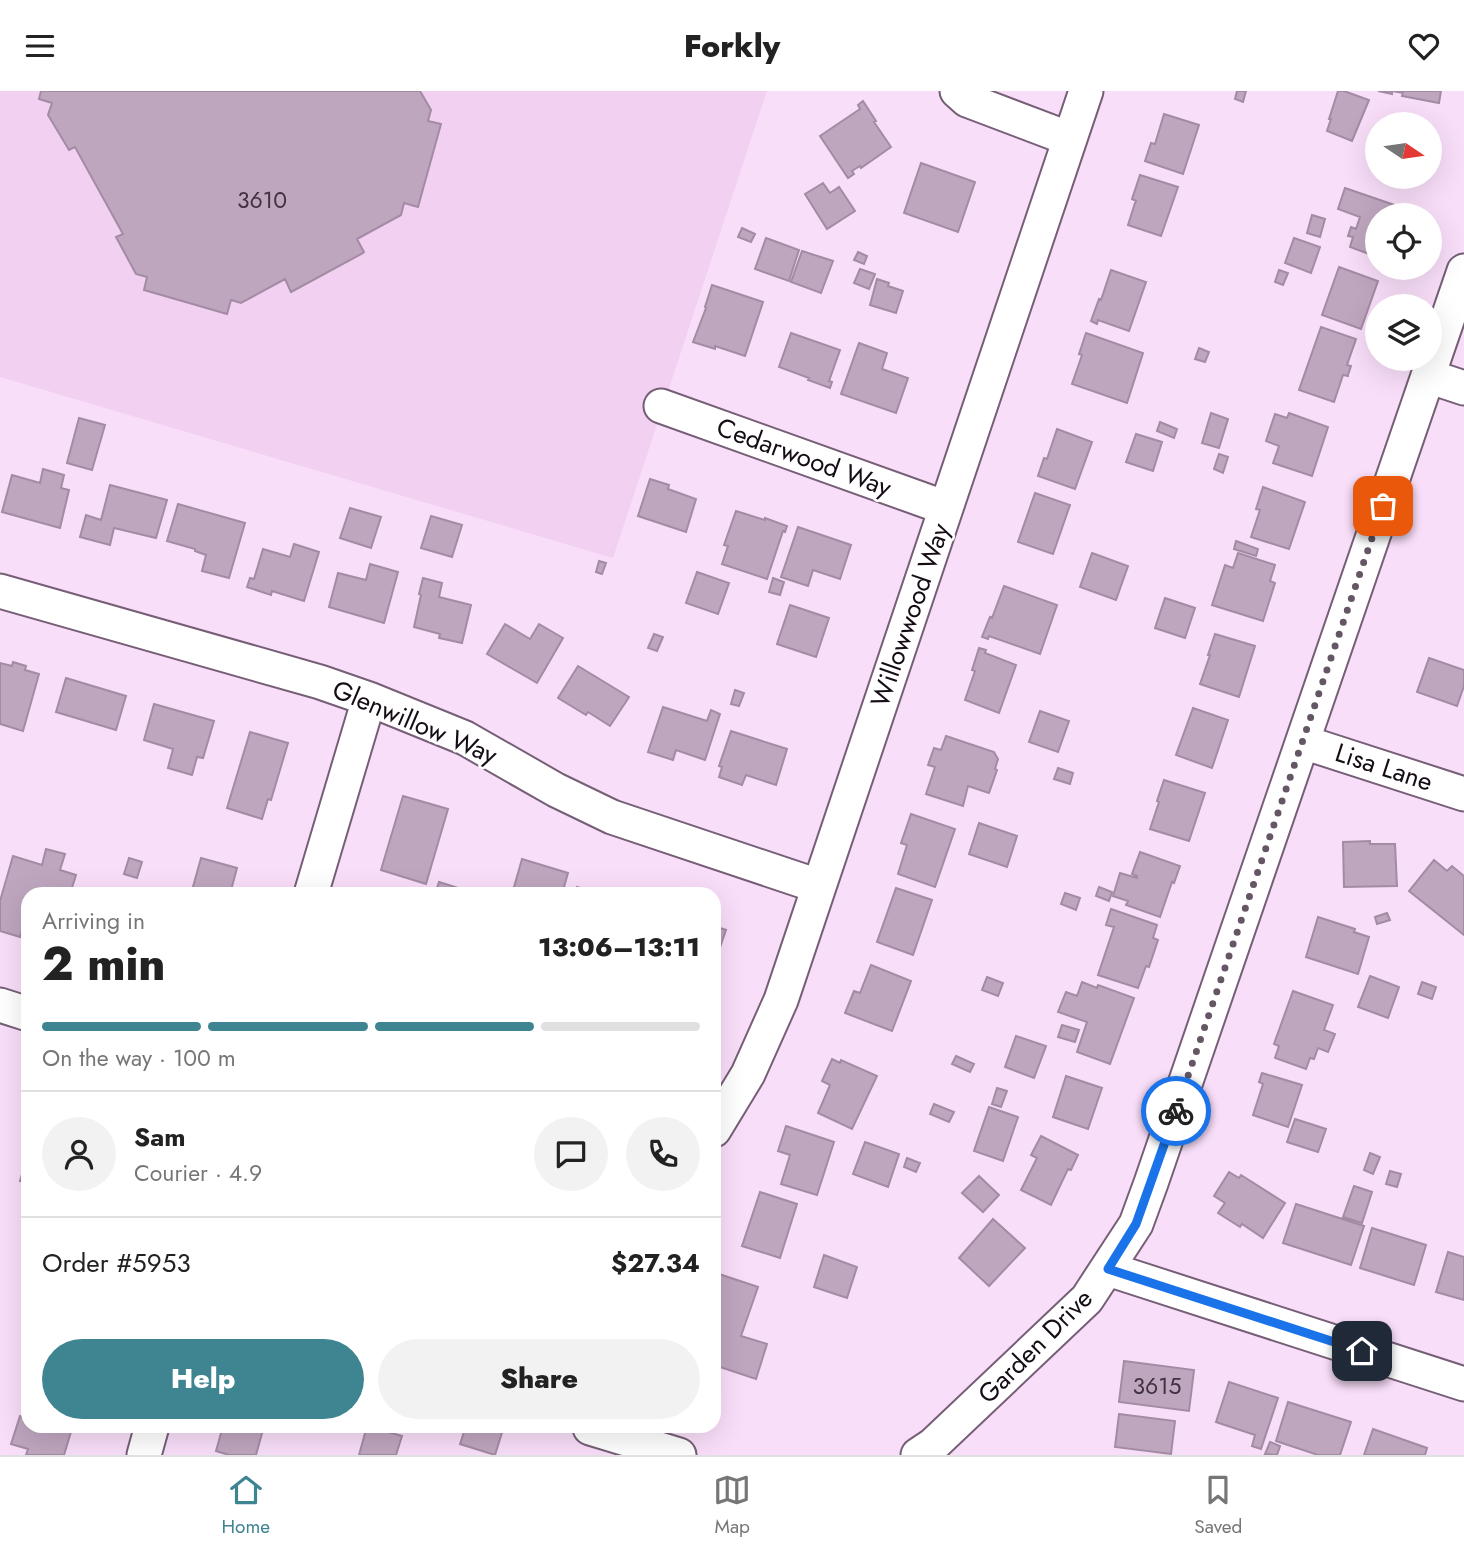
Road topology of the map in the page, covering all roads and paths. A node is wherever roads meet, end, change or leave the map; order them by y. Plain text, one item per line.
1 (957, 91) edge
2 (1086, 91) edge
3 (1070, 139) junction
4 (1464, 271) edge
5 (1428, 376) junction
6 (1464, 388) edge
7 (661, 406) dead end
8 (946, 508) junction
9 (0, 591) edge
10 (369, 699) junction
11 (1303, 742) junction
12 (1464, 794) edge
13 (818, 886) junction
14 (313, 887) edge
15 (0, 1005) edge
16 (21, 1012) edge
17 (721, 1119) edge
18 (1108, 1269) junction
19 (1464, 1384) edge
20 (150, 1433) edge
21 (587, 1436) edge
22 (144, 1455) edge
23 (679, 1455) edge
24 (918, 1455) edge

1 - 3 street
2 - 3 street, Willowwood Way
3 - 8 street, Willowwood Way
4 - 5 street, Garden Drive
5 - 6 street
5 - 11 street, Garden Drive
7 - 8 street, Cedarwood Way
8 - 13 street, Willowwood Way
9 - 10 street, Glenwillow Way
10 - 13 street, Glenwillow Way
10 - 14 street
11 - 12 street, Lisa Lane
11 - 18 street, Garden Drive
13 - 17 street, Willowwood Way
15 - 16 street
18 - 19 street
18 - 24 street, Garden Drive
20 - 22 street
21 - 23 street

